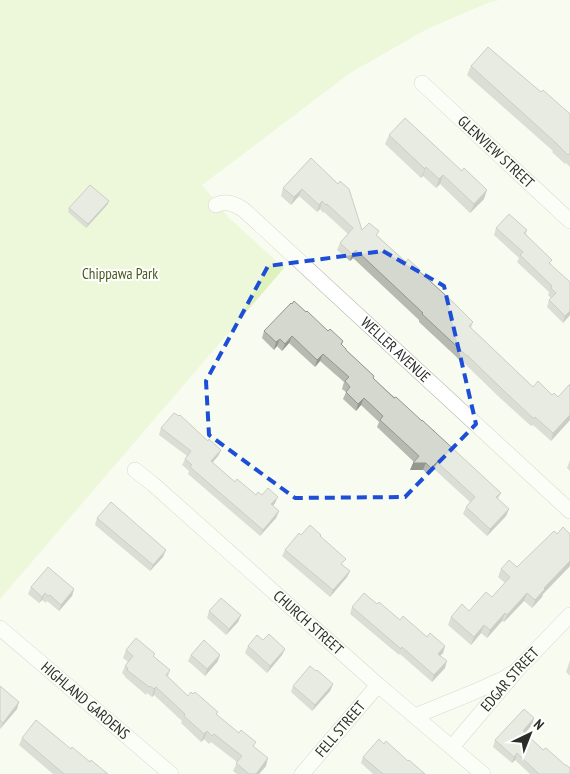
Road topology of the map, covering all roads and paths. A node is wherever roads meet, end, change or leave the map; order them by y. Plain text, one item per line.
1 (422, 83) dead end
2 (216, 204) dead end
3 (570, 221) edge
4 (134, 470) dead end
5 (570, 511) edge
6 (570, 615) edge
7 (0, 628) edge
8 (518, 669) junction
9 (378, 685) junction
10 (415, 716) junction
11 (452, 747) junction
12 (171, 774) edge
13 (302, 774) edge
14 (483, 774) edge

1 - 3 street, GLENVIEW STREET
2 - 5 street, WELLER AVENUE
4 - 9 street, CHURCH STREET
6 - 8 street, EDGAR STREET
7 - 12 street, HIGHLAND GARDENS
8 - 10 street
8 - 11 street, EDGAR STREET
9 - 10 street, CHURCH STREET
9 - 13 street, FELL STREET
10 - 11 street, CHURCH STREET
11 - 14 street, CHURCH STREET

